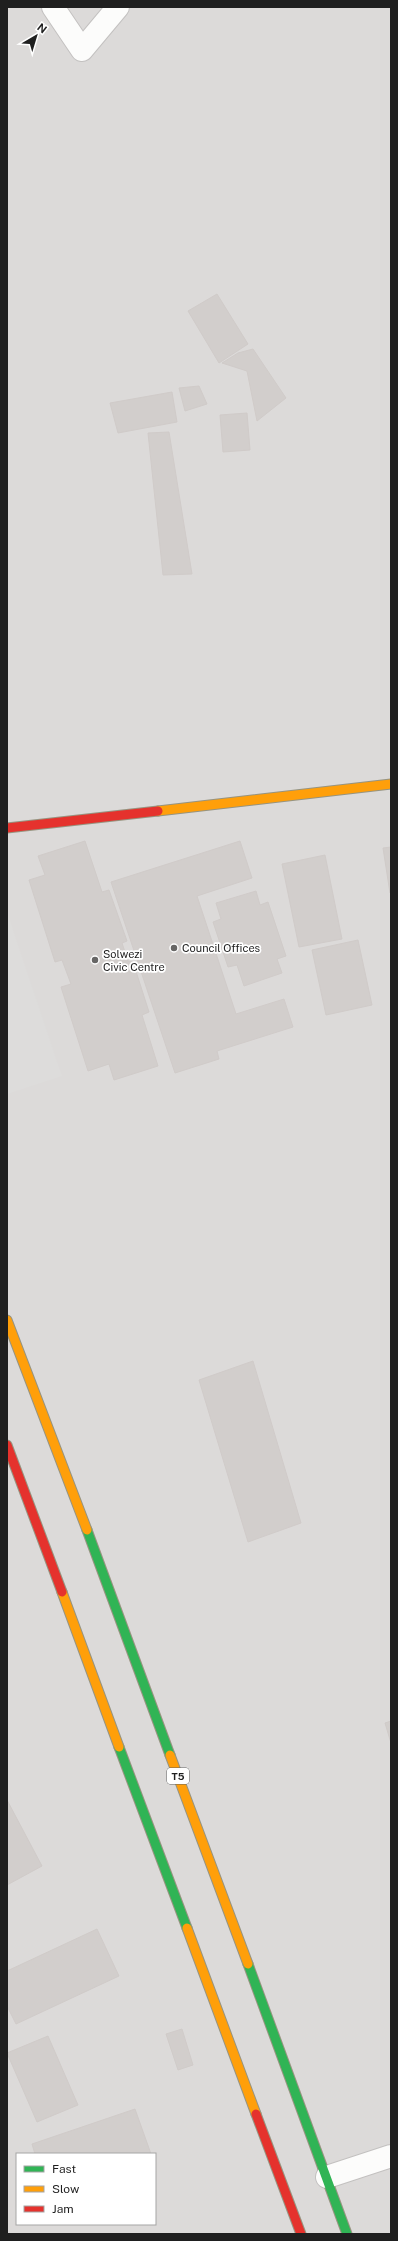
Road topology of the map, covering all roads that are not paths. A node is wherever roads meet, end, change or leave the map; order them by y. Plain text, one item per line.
1 (53, 7) edge
2 (118, 7) edge
3 (391, 784) edge
4 (7, 828) edge
5 (7, 1320) edge
6 (7, 1445) edge
7 (391, 2156) edge
8 (327, 2177) junction
9 (301, 2234) edge
10 (347, 2234) edge

1 - 2 street
3 - 4 main road
5 - 8 main road, T5
6 - 9 main road
7 - 8 street
8 - 10 main road, T5

